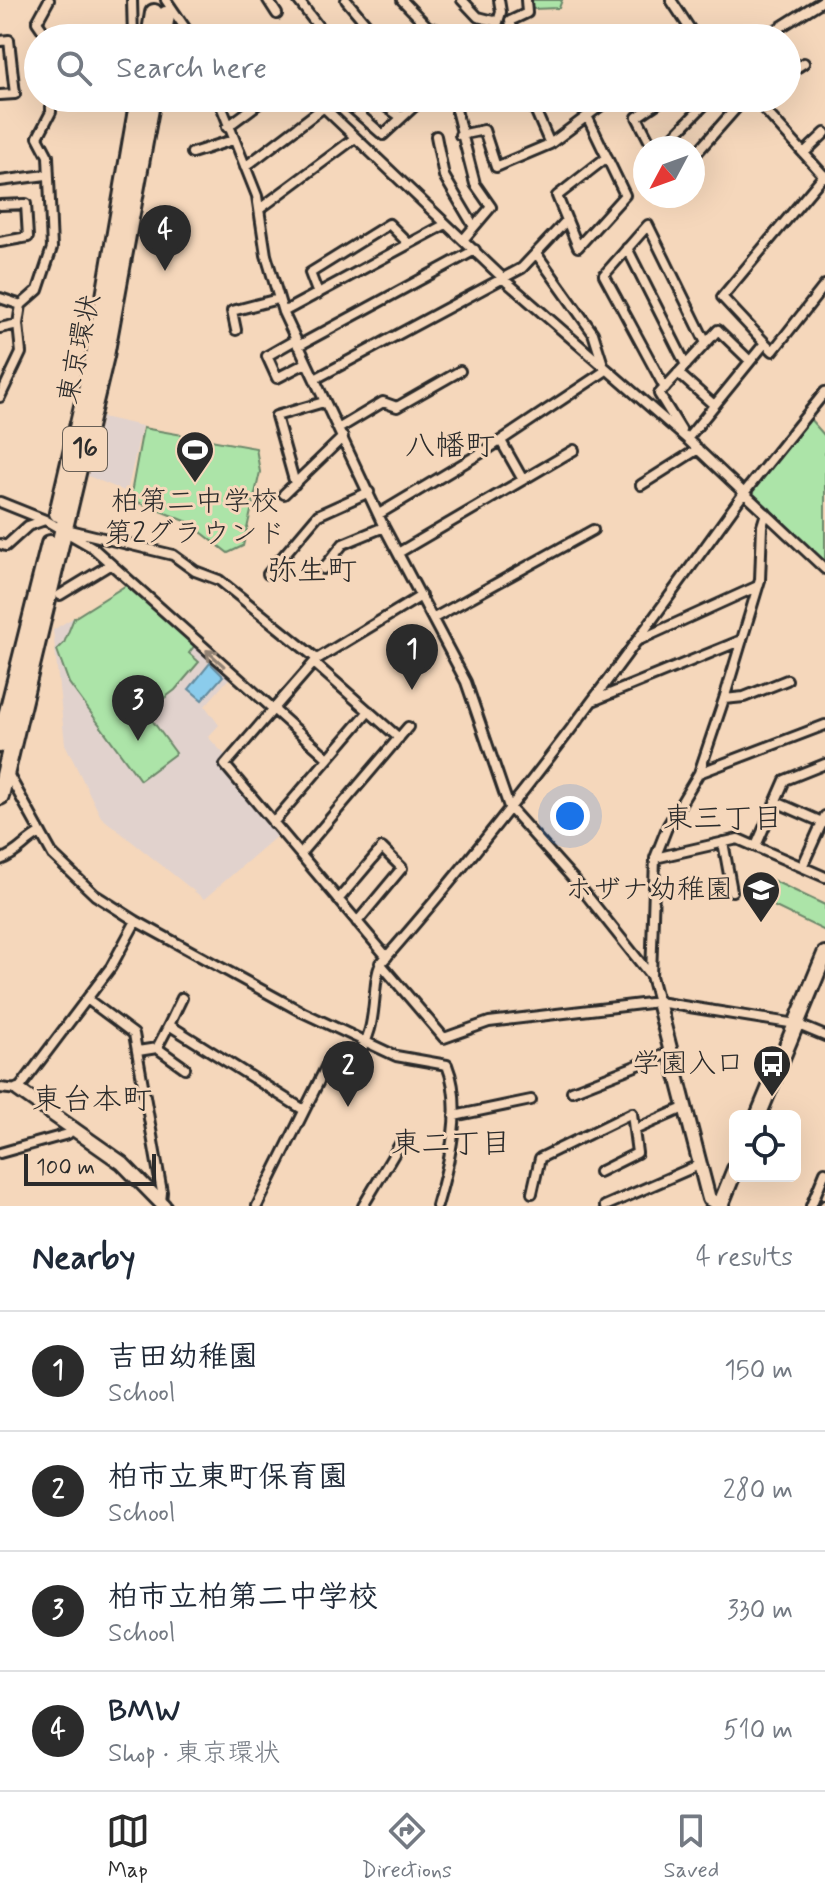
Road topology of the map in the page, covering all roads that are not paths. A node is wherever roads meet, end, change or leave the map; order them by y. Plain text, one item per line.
1 (49, 0) edge
2 (132, 0) edge
3 (268, 0) edge
4 (298, 0) edge
5 (346, 0) edge
6 (402, 0) edge
7 (462, 0) edge
8 (499, 0) edge
9 (526, 0) edge
10 (671, 0) edge
11 (824, 0) edge
12 (811, 3) edge
13 (162, 10) edge
14 (277, 14) dead end
15 (498, 22) joint
16 (38, 24) edge
17 (133, 24) edge
18 (177, 24) edge
19 (316, 24) edge
20 (366, 24) edge
21 (425, 24) edge
22 (511, 24) edge
23 (685, 24) edge
24 (782, 24) edge
25 (0, 41) edge
26 (804, 63) dead end
27 (801, 65) edge
28 (0, 95) edge
29 (51, 112) edge
30 (137, 112) edge
31 (150, 112) edge
32 (222, 112) edge
33 (247, 112) edge
34 (317, 112) edge
35 (329, 112) edge
36 (356, 112) edge
37 (394, 112) edge
38 (407, 112) edge
39 (456, 112) edge
40 (536, 112) edge
41 (592, 112) edge
42 (644, 112) edge
43 (697, 112) edge
44 (733, 112) edge
45 (767, 112) edge
46 (587, 116) junction
47 (401, 117) junction
48 (227, 127) junction
49 (825, 133) edge
50 (460, 135) junction
51 (436, 136) dead end
52 (647, 136) edge
53 (674, 136) edge
54 (355, 138) junction
55 (233, 140) junction
56 (705, 143) edge
57 (550, 144) junction
58 (805, 152) junction
59 (192, 153) dead end
60 (607, 157) junction
61 (245, 167) junction
62 (824, 172) edge
63 (46, 175) junction
64 (0, 181) edge
65 (0, 205) edge
66 (261, 208) junction
67 (567, 220) junction
68 (446, 224) junction
69 (473, 225) junction
70 (463, 240) junction
71 (0, 242) edge
72 (409, 244) junction
73 (627, 248) junction
74 (475, 250) junction
75 (536, 253) junction
76 (504, 278) junction
77 (825, 285) edge
78 (318, 294) junction
79 (0, 298) edge
80 (278, 299) junction
81 (21, 305) junction
82 (283, 312) junction
83 (18, 324) junction
84 (0, 328) edge
85 (236, 330) dead end
86 (296, 343) junction
87 (706, 343) junction
88 (765, 343) junction
89 (750, 361) junction
90 (306, 363) junction
91 (686, 365) junction
92 (460, 371) dead end
93 (605, 371) junction
94 (678, 373) junction
95 (315, 379) junction
96 (665, 388) junction
97 (825, 392) edge
98 (0, 397) edge
99 (324, 402) junction
100 (714, 405) junction
101 (340, 433) junction
102 (684, 436) junction
103 (501, 441) junction
104 (698, 449) junction
105 (574, 450) dead end
106 (523, 480) junction
107 (295, 484) junction
108 (641, 485) dead end
109 (369, 492) junction
110 (744, 493) junction
111 (284, 494) dead end
112 (0, 502) edge
113 (766, 513) junction
114 (379, 514) junction
115 (55, 524) junction
116 (384, 527) junction
117 (593, 530) dead end
118 (0, 544) edge
119 (398, 553) junction
120 (111, 564) junction
121 (323, 569) dead end
122 (825, 569) edge
123 (268, 574) dead end
124 (758, 586) junction
125 (60, 595) dead end
126 (421, 596) junction
127 (434, 618) junction
128 (638, 640) junction
129 (742, 640) junction
130 (315, 661) junction
131 (787, 680) dead end
132 (724, 699) junction
133 (594, 700) junction
134 (273, 710) junction
135 (369, 711) junction
136 (825, 725) edge
137 (408, 727) dead end
138 (1, 737) edge
139 (399, 738) junction
140 (328, 758) junction
141 (825, 764) edge
142 (6, 771) junction
143 (699, 773) junction
144 (0, 796) edge
145 (776, 802) junction
146 (509, 807) junction
147 (824, 820) edge
148 (273, 823) junction
149 (41, 833) junction
150 (723, 842) junction
151 (756, 846) junction
152 (300, 854) junction
153 (655, 858) junction
154 (0, 860) edge
155 (802, 867) junction
156 (825, 877) edge
157 (732, 891) dead end
158 (338, 900) junction
159 (136, 921) junction
160 (357, 922) junction
161 (825, 954) edge
162 (384, 960) junction
163 (651, 976) junction
164 (182, 998) dead end
165 (87, 999) junction
166 (658, 1002) junction
167 (796, 1024) junction
168 (169, 1025) junction
169 (825, 1036) edge
170 (365, 1041) junction
171 (157, 1048) junction
172 (138, 1051) junction
173 (671, 1052) junction
174 (185, 1068) dead end
175 (0, 1088) edge
176 (18, 1090) junction
177 (572, 1091) dead end
178 (531, 1100) dead end
179 (686, 1107) junction
180 (304, 1110) junction
181 (760, 1110) edge
182 (454, 1116) junction
183 (74, 1127) junction
184 (634, 1130) junction
185 (400, 1144) dead end
186 (0, 1153) edge
187 (701, 1164) junction
188 (599, 1172) dead end
189 (825, 1172) edge
190 (730, 1182) edge
191 (532, 1193) dead end
192 (162, 1204) edge
193 (257, 1206) edge
194 (363, 1206) edge
195 (437, 1206) edge
196 (605, 1206) edge
197 (720, 1206) edge
198 (811, 1206) edge

1 - 16 street
2 - 17 street
3 - 14 street
4 - 19 street
5 - 20 street
6 - 21 street
7 - 15 street
8 - 15 street
9 - 22 street
10 - 23 street
11 - 12 street
12 - 24 street
13 - 18 street
25 - 28 street
26 - 27 street
29 - 63 street
30 - 115 highway, 東京環状 / 16
31 - 115 highway, 東京環状 / 16
32 - 48 street
33 - 48 street
34 - 61 street
35 - 54 street
36 - 47 street
37 - 47 street
38 - 47 street
39 - 50 street
40 - 57 street
41 - 46 street
42 - 52 street
43 - 53 street
44 - 56 street
45 - 58 street
46 - 57 street
46 - 60 street
48 - 55 street
49 - 58 street
50 - 57 street
50 - 69 street
51 - 69 street
54 - 66 street
54 - 68 street
55 - 59 street
55 - 61 street
58 - 62 street
60 - 67 street
60 - 67 street
61 - 66 street
62 - 88 street
63 - 64 street
63 - 81 street
65 - 71 street
66 - 80 street
67 - 75 street
68 - 70 street
68 - 72 street
69 - 70 street
70 - 74 street
72 - 78 street
72 - 78 street
73 - 87 street
73 - 91 street
73 - 96 street
74 - 76 street
74 - 86 street
75 - 76 street
75 - 93 street
76 - 93 street
76 - 95 street
77 - 88 street
78 - 82 street
79 - 81 street
80 - 82 street
80 - 85 street
81 - 83 street
82 - 86 street
83 - 84 street
83 - 98 street
86 - 90 street
86 - 90 street
87 - 89 street
87 - 91 street
88 - 89 street
89 - 100 street
90 - 95 street
91 - 94 street
92 - 101 street
93 - 102 street
93 - 103 street
94 - 96 street
94 - 100 street
95 - 99 street
96 - 102 street
97 - 110 street
99 - 101 street
99 - 107 street
100 - 102 street
101 - 107 street
101 - 109 street
102 - 104 street
103 - 106 street
103 - 114 street
104 - 108 street
104 - 110 street
105 - 106 street
106 - 119 street
107 - 111 street
109 - 114 street
109 - 123 street
110 - 113 street
110 - 128 street
112 - 115 street
113 - 122 street
113 - 124 street
114 - 116 street
115 - 118 street
115 - 120 street
115 - 130 street
115 - 138 highway, 東京環状 / 16
115 - 142 highway, 東京環状 / 16
116 - 119 street
116 - 121 street
117 - 127 street
119 - 126 street
120 - 125 street
134 -> 120 street
124 - 128 street
124 - 129 street
126 - 127 street
126 - 130 street
127 - 146 street
128 - 133 street
129 - 132 street
129 - 133 street
130 - 134 street
130 - 135 street
131 - 132 street
132 - 143 street
133 - 146 street
134 - 140 street
134 - 148 street
135 - 139 street
135 - 140 street
136 - 143 street
137 - 139 street
139 - 152 street
140 - 148 street
141 - 145 street
142 - 144 highway, 東京環状 / 16
142 - 149 street
143 - 153 street
145 - 147 street
145 - 151 street
146 - 162 street
146 - 163 street
147 - 155 street
148 - 152 street
149 - 154 street
149 - 159 street
150 - 151 street
150 - 153 street
150 - 157 street
151 - 155 street
152 - 158 street
153 - 163 street
155 - 156 street
158 - 160 street
158 - 160 street
159 - 165 street
159 - 170 street
160 - 162 street
161 - 167 main road
162 - 166 street
162 - 170 street
163 - 166 street
164 - 168 street
165 - 172 street
165 - 176 street
166 - 167 street
166 - 173 street
167 - 169 street
167 - 181 main road
168 - 171 street
168 - 180 street
170 - 180 street
170 - 182 street
171 - 172 street
171 - 174 street
172 - 192 street
173 - 177 street
173 - 179 street
175 - 176 street
176 - 183 street
178 - 182 street
179 - 184 street
179 - 187 street
180 - 193 street
182 - 195 street
183 - 186 street
183 - 192 street
184 - 188 street
184 - 191 street
185 - 194 street
187 - 196 street
187 - 197 street
189 - 198 street
190 - 197 main road

